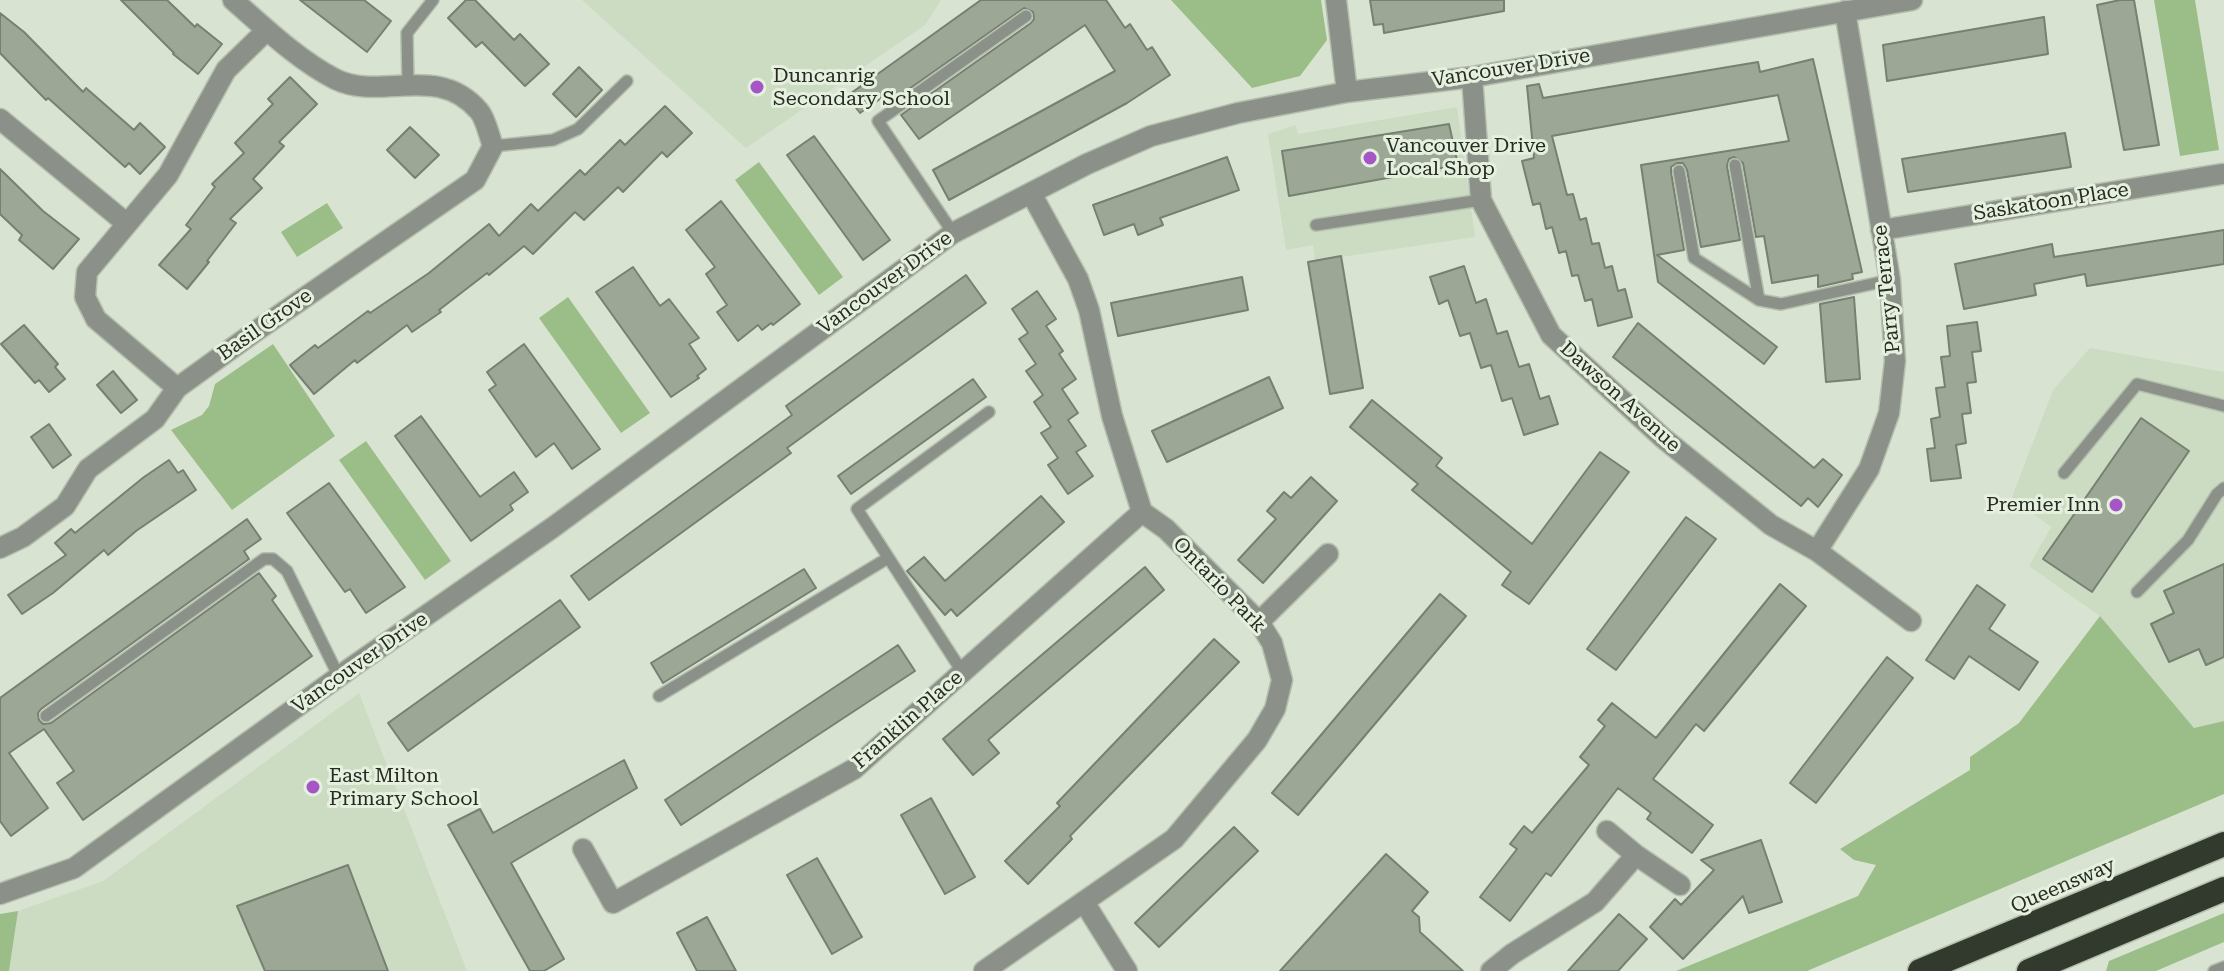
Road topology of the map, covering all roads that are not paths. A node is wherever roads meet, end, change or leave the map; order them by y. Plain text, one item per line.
1 (233, 0) edge
2 (433, 0) edge
3 (1336, 0) edge
4 (1912, 0) edge
5 (1845, 11) junction
6 (1026, 16) dead end
7 (267, 30) junction
8 (1472, 77) junction
9 (627, 81) dead end
10 (408, 84) junction
11 (1347, 92) junction
12 (0, 120) edge
13 (493, 146) junction
14 (1735, 165) dead end
15 (1679, 171) dead end
16 (2222, 174) dead end
17 (1031, 193) junction
18 (1481, 200) junction
19 (126, 223) junction
20 (1316, 225) dead end
21 (1881, 230) junction
22 (953, 233) junction
23 (1890, 280) junction
24 (1759, 300) junction
25 (177, 388) junction
26 (2224, 406) edge
27 (989, 412) dead end
28 (2064, 473) dead end
29 (2224, 488) edge
30 (1142, 512) junction
31 (0, 548) edge
32 (1817, 551) junction
33 (1328, 554) dead end
34 (888, 558) junction
35 (2137, 592) dead end
36 (1911, 621) dead end
37 (1259, 622) junction
38 (963, 673) junction
39 (339, 677) junction
40 (659, 696) dead end
41 (46, 716) dead end
42 (1607, 831) dead end
43 (2224, 844) edge
44 (583, 849) dead end
45 (1636, 855) junction
46 (1680, 885) dead end
47 (2224, 889) edge
48 (0, 894) edge
49 (1084, 902) junction
50 (2224, 967) edge
51 (984, 971) edge
52 (1127, 971) edge
53 (1491, 971) edge
54 (1920, 971) edge
55 (2029, 971) edge
56 (2214, 971) edge

1 - 7 street
2 - 10 lane
3 - 11 street
4 - 5 street, Vancouver Drive
5 - 8 street, Vancouver Drive
5 - 21 street, Parry Terrace
6 - 22 lane
7 - 10 street
7 - 19 street
8 - 11 street, Vancouver Drive
8 - 18 street, Dawson Avenue
9 - 13 lane
10 - 13 street
11 - 17 street, Vancouver Drive
12 - 19 street
13 - 25 street, Basil Grove
14 - 24 lane
15 - 24 lane
16 - 21 street, Saskatoon Place
17 - 22 street, Vancouver Drive
17 - 30 street
18 - 20 lane
18 - 32 street, Dawson Avenue
19 - 25 street
21 - 23 street, Parry Terrace
22 - 39 street, Vancouver Drive
23 - 24 lane
23 - 32 street, Parry Terrace
25 - 31 street, Basil Grove
26 - 28 lane
27 - 34 lane
29 - 35 lane
30 - 37 street, Ontario Park
30 - 38 street, Franklin Place
32 - 36 street, Dawson Avenue
33 - 37 street
34 - 38 lane
34 - 40 lane
37 - 49 street, Ontario Park
38 - 44 street, Franklin Place
39 - 41 lane
39 - 48 street, Vancouver Drive
42 - 45 street
43 - 54 highway, Queensway
45 - 46 street
45 - 53 street
47 - 55 highway
49 - 51 street, Ontario Park
49 - 52 street
50 - 56 lane

